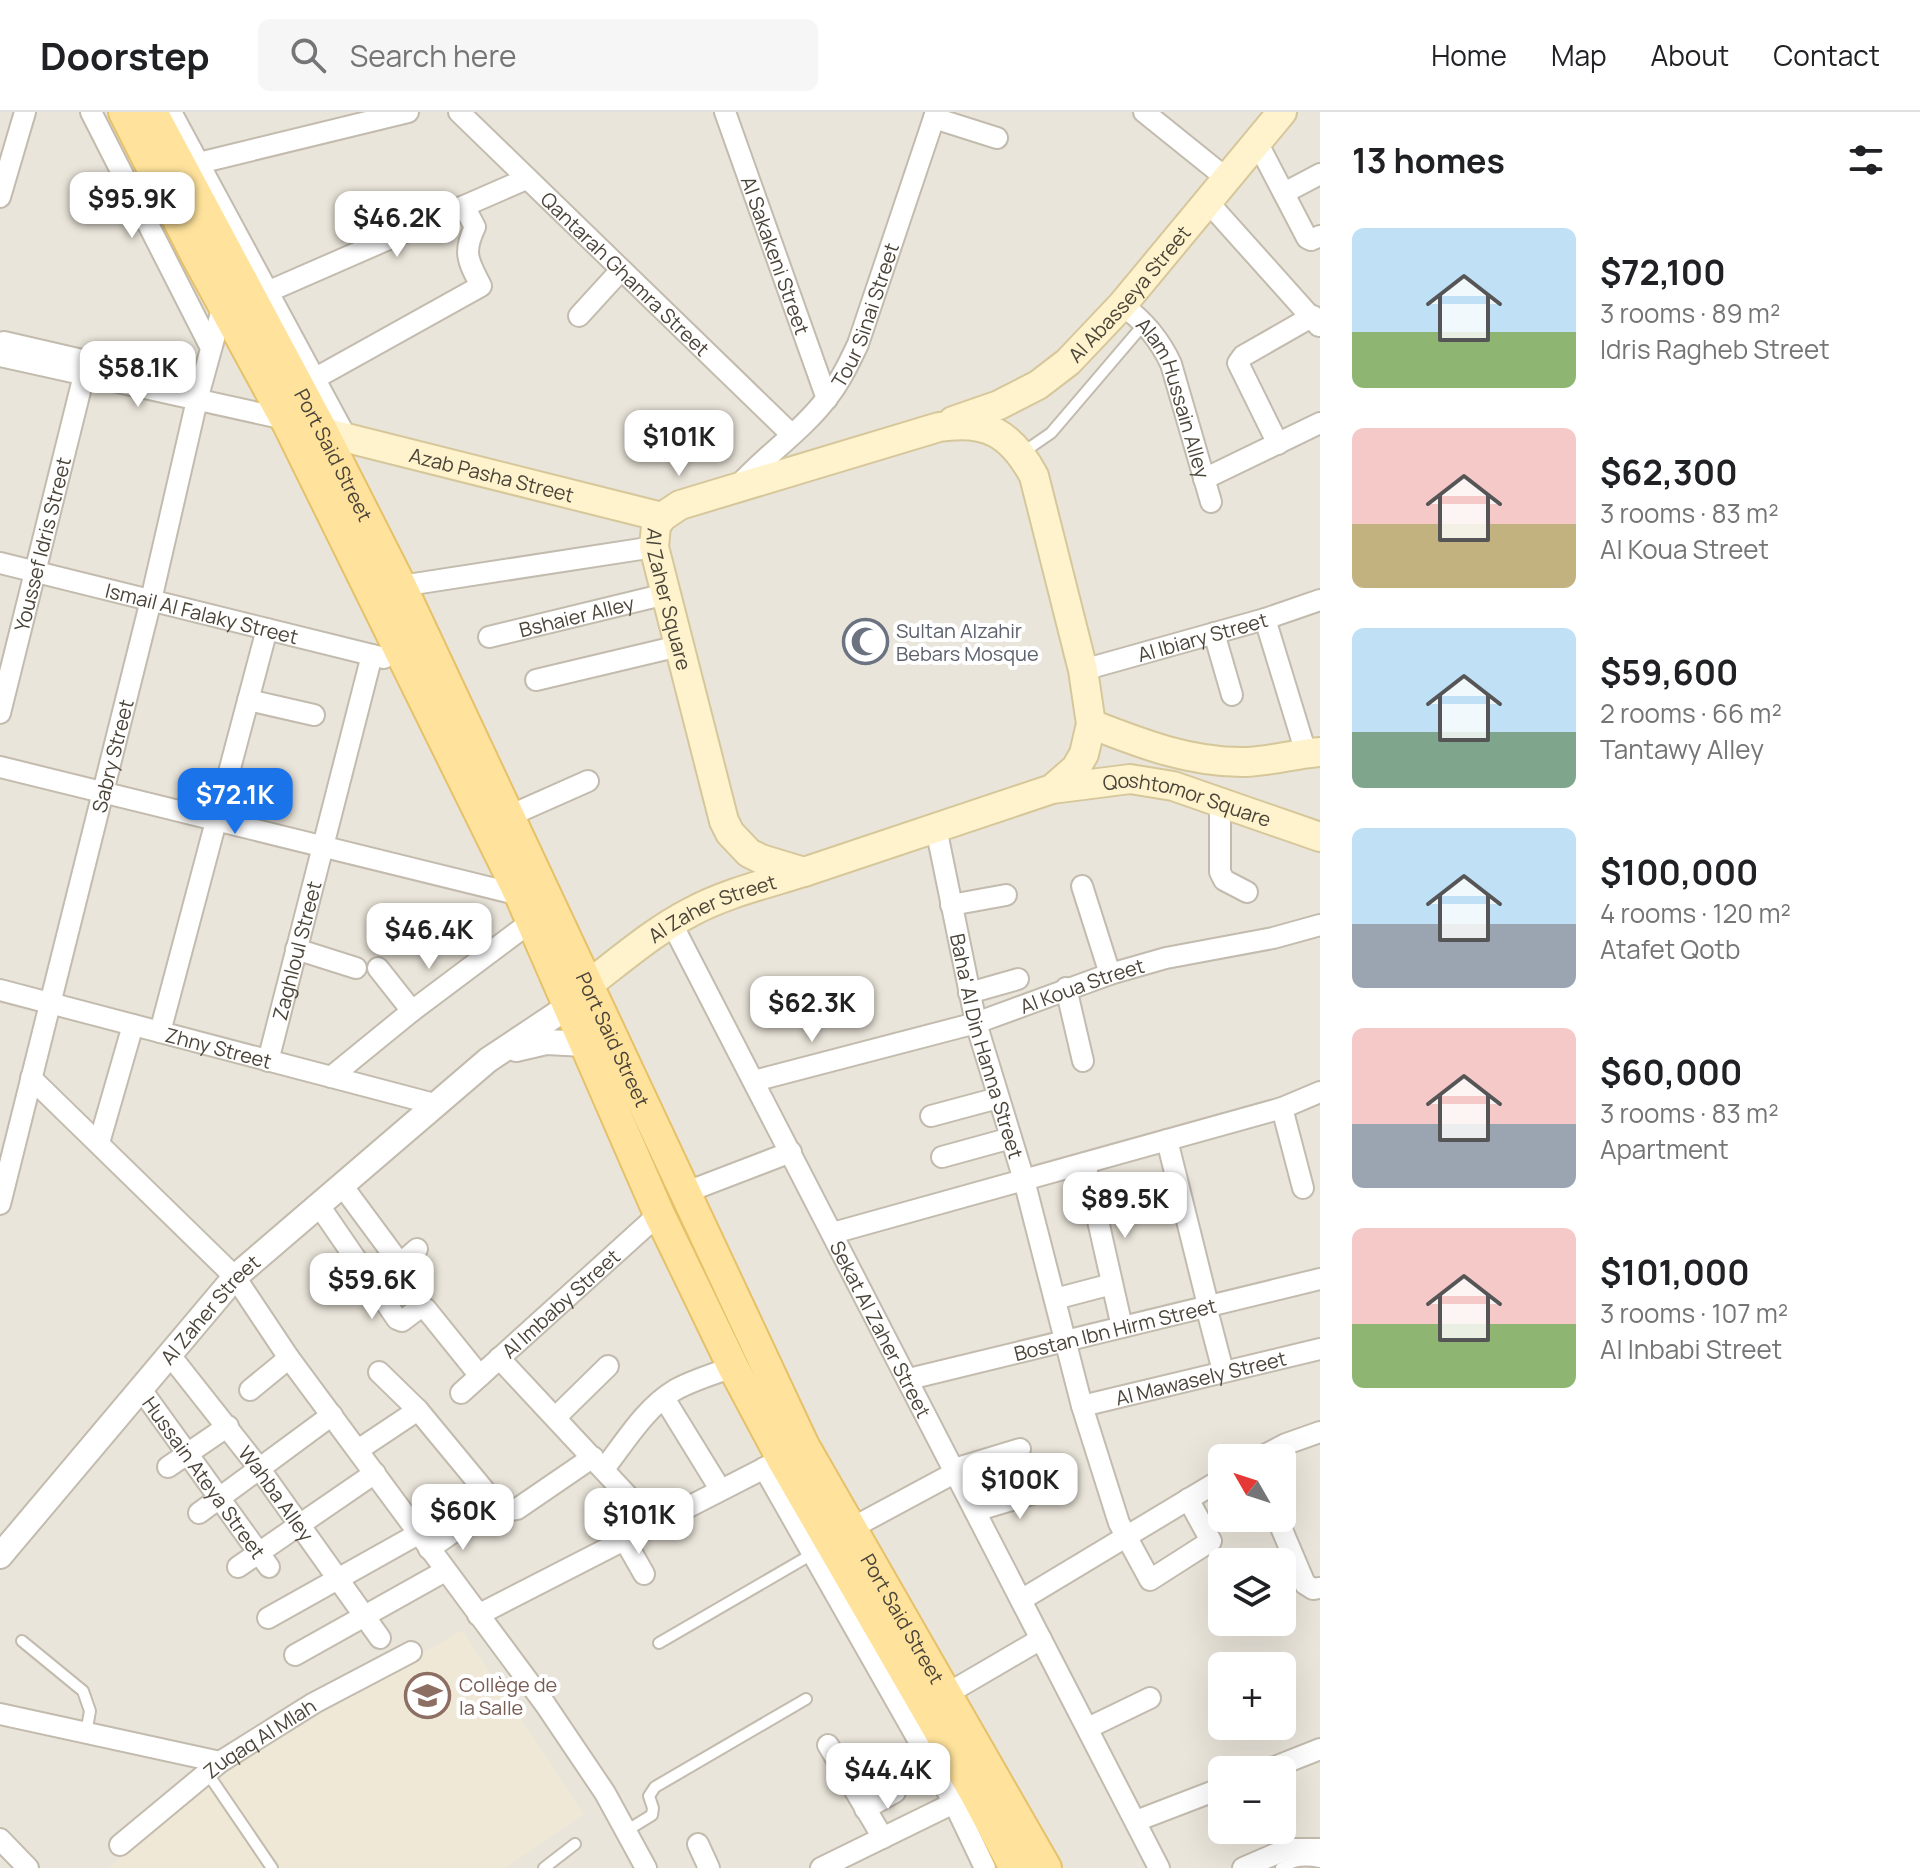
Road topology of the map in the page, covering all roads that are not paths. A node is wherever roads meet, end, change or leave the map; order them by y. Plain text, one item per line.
1 (25, 112) edge
2 (91, 112) edge
3 (124, 112) edge
4 (152, 112) edge
5 (171, 112) edge
6 (408, 112) edge
7 (459, 112) edge
8 (725, 112) edge
9 (1282, 112) edge
10 (1149, 113) edge
11 (935, 115) edge
12 (348, 118) edge
13 (997, 138) dead end
14 (1257, 142) junction
15 (199, 163) junction
16 (1320, 174) edge
17 (1226, 178) junction
18 (526, 179) junction
19 (1284, 193) junction
20 (0, 197) edge
21 (1207, 201) junction
22 (187, 206) junction
23 (464, 206) junction
24 (1320, 236) edge
25 (621, 270) junction
26 (247, 299) junction
27 (1122, 305) junction
28 (579, 316) dead end
29 (1316, 322) edge
30 (1144, 324) junction
31 (1, 345) edge
32 (211, 348) junction
33 (84, 375) junction
34 (314, 379) junction
35 (199, 394) junction
36 (827, 399) junction
37 (285, 419) junction
38 (1320, 423) edge
39 (939, 427) junction
40 (791, 434) junction
41 (334, 435) junction
42 (1278, 444) junction
43 (1022, 453) junction
44 (1204, 479) junction
45 (739, 485) junction
46 (1211, 502) dead end
47 (662, 517) junction
48 (654, 547) junction
49 (0, 563) edge
50 (37, 572) junction
51 (401, 586) junction
52 (666, 594) junction
53 (151, 600) junction
54 (1320, 600) edge
55 (1265, 619) junction
56 (267, 629) junction
57 (1214, 633) junction
58 (489, 637) dead end
59 (679, 646) junction
60 (372, 655) junction
61 (405, 663) junction
62 (1083, 670) junction
63 (536, 680) dead end
64 (1232, 695) dead end
65 (248, 700) junction
66 (0, 713) edge
67 (314, 715) dead end
68 (1091, 724) junction
69 (1313, 753) edge
70 (0, 767) edge
71 (588, 781) dead end
72 (1052, 789) junction
73 (101, 793) junction
74 (1220, 802) junction
75 (509, 816) junction
76 (216, 822) junction
77 (936, 828) junction
78 (1320, 837) edge
79 (322, 847) junction
80 (804, 872) junction
81 (1082, 886) dead end
82 (1247, 892) dead end
83 (1006, 895) dead end
84 (537, 904) junction
85 (951, 905) junction
86 (671, 922) junction
87 (1320, 925) edge
88 (296, 949) junction
89 (356, 968) dead end
90 (378, 968) dead end
91 (1110, 974) junction
92 (1018, 979) dead end
93 (1066, 988) junction
94 (0, 990) edge
95 (969, 993) junction
96 (579, 995) junction
97 (49, 1003) junction
98 (412, 1011) junction
99 (976, 1023) junction
100 (133, 1025) junction
101 (160, 1032) junction
102 (585, 1044) junction
103 (488, 1060) junction
104 (268, 1061) junction
105 (1083, 1061) dead end
106 (331, 1077) junction
107 (31, 1078) junction
108 (754, 1081) junction
109 (1320, 1092) edge
110 (998, 1098) junction
111 (438, 1105) junction
112 (1282, 1108) junction
113 (931, 1116) dead end
114 (1011, 1138) junction
115 (1167, 1140) junction
116 (99, 1143) junction
117 (791, 1152) junction
118 (942, 1157) dead end
119 (1085, 1163) junction
120 (1024, 1180) junction
121 (341, 1184) junction
122 (1303, 1188) dead end
123 (684, 1193) junction
124 (0, 1204) edge
125 (318, 1204) junction
126 (659, 1214) junction
127 (833, 1233) junction
128 (417, 1249) dead end
129 (235, 1277) junction
130 (1320, 1279) edge
131 (1112, 1284) junction
132 (1055, 1299) junction
133 (1207, 1306) junction
134 (1122, 1327) junction
135 (1066, 1341) junction
136 (1320, 1349) edge
137 (169, 1354) junction
138 (289, 1358) junction
139 (499, 1358) junction
140 (608, 1366) dead end
141 (733, 1367) junction
142 (1223, 1371) junction
143 (379, 1372) dead end
144 (480, 1376) junction
145 (909, 1379) junction
146 (140, 1388) junction
147 (250, 1390) dead end
148 (461, 1393) dead end
149 (664, 1398) junction
150 (1082, 1406) junction
151 (418, 1410) junction
152 (332, 1415) junction
153 (556, 1417) junction
154 (228, 1426) junction
155 (1320, 1432) edge
156 (1286, 1444) edge
157 (1020, 1449) dead end
158 (358, 1450) junction
159 (188, 1454) junction
160 (599, 1463) junction
161 (773, 1463) junction
162 (168, 1467) dead end
163 (259, 1468) junction
164 (955, 1471) junction
165 (375, 1473) junction
166 (1208, 1487) edge
167 (1052, 1488) dead end
168 (720, 1489) junction
169 (219, 1498) junction
170 (1188, 1499) junction
171 (975, 1511) junction
172 (199, 1513) dead end
173 (472, 1519) dead end
174 (653, 1523) junction
175 (299, 1524) junction
176 (850, 1529) junction
177 (1283, 1532) edge
178 (1126, 1537) junction
179 (624, 1539) junction
180 (424, 1542) junction
181 (814, 1553) junction
182 (0, 1556) edge
183 (264, 1559) junction
184 (238, 1567) dead end
185 (445, 1571) junction
186 (644, 1574) dead end
187 (337, 1580) junction
188 (1320, 1588) edge
189 (1021, 1600) junction
190 (478, 1615) junction
191 (364, 1616) junction
192 (268, 1618) dead end
193 (380, 1638) dead end
194 (1041, 1639) junction
195 (22, 1641) dead end
196 (659, 1643) dead end
197 (411, 1652) dead end
198 (295, 1655) dead end
199 (945, 1695) junction
200 (1150, 1698) dead end
201 (806, 1699) dead end
202 (0, 1714) edge
203 (1088, 1728) junction
204 (86, 1733) junction
205 (828, 1745) dead end
206 (1320, 1749) edge
207 (1296, 1759) edge
208 (213, 1767) junction
209 (895, 1792) dead end
210 (1208, 1793) edge
211 (964, 1798) junction
212 (865, 1809) junction
213 (1136, 1821) junction
214 (626, 1831) junction
215 (883, 1838) junction
216 (0, 1839) edge
217 (575, 1844) dead end
218 (698, 1844) dead end
219 (120, 1845) dead end
220 (1320, 1849) edge
221 (1320, 1862) edge
222 (28, 1868) edge
223 (272, 1868) edge
224 (544, 1868) edge
225 (646, 1868) edge
226 (709, 1868) edge
227 (821, 1868) edge
228 (985, 1868) edge
229 (1015, 1868) edge
230 (1046, 1868) edge
231 (1159, 1868) edge
232 (1243, 1868) edge
233 (1281, 1868) edge

1 - 20 street
2 - 32 street
3 - 22 main road
4 - 22 main road
5 - 15 street
6 - 12 street
7 - 18 street, Qantarah Ghamra Street
8 - 36 street, Al Sakakeni Street
9 - 14 main road, Al Abasseya Street
10 - 17 street
11 - 13 street
11 - 36 street, Tour Sinai Street
12 - 15 street
14 - 17 main road, Al Abasseya Street
14 - 19 street
15 - 26 street
16 - 19 street
17 - 21 main road, Al Abasseya Street
18 - 23 street
18 - 25 street, Qantarah Ghamra Street
19 - 24 street
21 - 27 main road, Al Abasseya Street
21 - 29 street
22 - 26 main road, Port Said Street
23 - 26 street
23 - 34 street
25 - 28 street
25 - 40 street, Qantarah Ghamra Street
26 - 32 street, Sabry Street
26 - 34 street
26 - 37 main road, Port Said Street
26 - 41 main road, Port Said Street
27 - 30 street, Alam Hussain Alley
27 - 39 main road, Al Abasseya Street
29 - 42 street
30 - 43 lane
30 - 44 street, Alam Hussain Alley
31 - 33 street
31 - 35 street
32 - 35 street, Sabry Street
33 - 35 street
33 - 50 street, Youssef Idris Street
34 - 41 street
35 - 37 street
35 - 53 street, Sabry Street
36 - 40 street, Tour Sinai Street
37 - 61 main road, Port Said Street
38 - 42 street
39 - 43 main road, Al Zaher Square
39 - 45 main road, Al Zaher Square
40 - 45 street, Tour Sinai Street
41 - 47 main road, Azab Pasha Street
41 - 51 main road, Port Said Street
42 - 44 street
43 - 62 main road
44 - 46 street, Alam Hussain Alley
45 - 47 main road, Al Zaher Square
47 - 48 main road, Al Zaher Square
48 - 51 street
48 - 52 main road, Al Zaher Square
49 - 50 street, Ismail Al Falaky Street
50 - 53 street, Ismail Al Falaky Street
50 - 66 street, Youssef Idris Street
51 - 75 main road, Port Said Street
52 - 58 street, Bshaier Alley
52 - 59 main road, Al Zaher Square
53 - 56 street, Ismail Al Falaky Street
53 - 73 street, Sabry Street
54 - 55 street, Al Ibiary Street
55 - 57 street, Al Ibiary Street
55 - 69 street
56 - 60 street, Ismail Al Falaky Street
56 - 65 street
57 - 62 street, Al Ibiary Street
57 - 64 street
59 - 63 street
59 - 80 main road, Al Zaher Square
60 - 61 street, Ismail Al Falaky Street
60 - 79 street, Zaghloul Street
61 - 84 main road, Port Said Street
62 - 68 main road
65 - 67 street
65 - 76 street
68 - 69 main road
68 - 72 main road
70 - 73 street
71 - 75 street
72 - 74 main road, Qoshtomor Square
72 - 77 main road
73 - 76 street
73 - 97 street, Sabry Street
74 - 78 main road, Qoshtomor Square
74 - 82 street
75 - 84 main road, Port Said Street
76 - 79 street
76 - 101 street
77 - 80 main road
77 - 85 street, Baha' Al Din Hanna Street
79 - 84 street
79 - 88 street, Zaghloul Street
80 - 86 main road, Al Zaher Street
81 - 91 street
83 - 85 street
84 - 96 main road, Port Said Street
84 - 98 street
85 - 95 street, Baha' Al Din Hanna Street
86 - 96 main road, Al Zaher Street
86 - 108 street, Sekat Al Zaher Street
87 - 91 street, Al Koua Street
88 - 89 street
88 - 104 street, Zaghloul Street
90 - 98 street
91 - 93 street, Al Koua Street
92 - 95 street
93 - 99 street, Al Koua Street
93 - 105 street
94 - 97 street, Zhny Street
95 - 99 street, Baha' Al Din Hanna Street
96 - 102 main road, Port Said Street
96 - 103 street, Al Zaher Street
96 - 123 main road, Port Said Street
97 - 100 street, Zhny Street
97 - 107 street, Sabry Street
98 - 106 street
99 - 108 street, Al Koua Street
99 - 110 street, Baha' Al Din Hanna Street
100 - 101 street, Zhny Street
100 - 116 street
101 - 104 street, Zhny Street
102 - 103 street, Al Zaher Street
102 - 126 main road, Port Said Street
103 - 111 street, Al Zaher Street
104 - 106 street, Zhny Street
106 - 111 street, Zhny Street
107 - 116 street
107 - 124 street, Sabry Street
108 - 117 street, Sekat Al Zaher Street
109 - 112 street
110 - 113 street
110 - 114 street, Baha' Al Din Hanna Street
111 - 121 street, Al Zaher Street
112 - 115 street
112 - 122 street
114 - 118 street
114 - 120 street, Baha' Al Din Hanna Street
115 - 119 street
115 - 133 street
116 - 129 street
117 - 123 street
117 - 127 street, Sekat Al Zaher Street
119 - 120 street
119 - 131 street
120 - 127 street
120 - 132 street, Baha' Al Din Hanna Street
121 - 125 street, Al Zaher Street
121 - 128 street
123 - 176 main road, Port Said Street
125 - 129 street, Al Zaher Street
125 - 144 street
126 - 139 street, Al Imbaby Street
126 - 141 main road, Port Said Street
127 - 145 street, Sekat Al Zaher Street
129 - 137 street, Al Zaher Street
129 - 138 street
130 - 133 street, Bostan Ibn Hirm Street
131 - 132 street
131 - 134 street
132 - 135 street, Baha' Al Din Hanna Street
133 - 134 street, Bostan Ibn Hirm Street
133 - 142 street
134 - 135 street, Bostan Ibn Hirm Street
135 - 145 street, Bostan Ibn Hirm Street
135 - 150 street, Baha' Al Din Hanna Street
136 - 142 street, Al Mawasely Street
137 - 146 street, Al Zaher Street
137 - 154 street, Wahba Alley
138 - 147 street
138 - 152 street
139 - 144 street, Al Imbaby Street
139 - 153 street
140 - 153 street
141 - 149 street
141 - 161 main road, Port Said Street
142 - 150 street, Al Mawasely Street
143 - 151 street
144 - 148 street, Al Imbaby Street
145 - 164 street, Sekat Al Zaher Street
146 - 159 street, Hussain Ateya Street
146 - 182 street, Al Zaher Street
149 - 160 street
149 - 168 street
150 - 178 street, Baha' Al Din Hanna Street
151 - 158 street
151 - 160 street
152 - 158 street
152 - 163 street
153 - 160 street
154 - 159 street
154 - 163 street, Wahba Alley
155 - 156 street
157 - 164 street
158 - 165 street
159 - 162 street
159 - 169 street, Hussain Ateya Street
160 - 174 street
161 - 168 street
161 - 181 street, Port Said Street
161 - 211 main road, Port Said Street
163 - 169 street
163 - 175 street, Wahba Alley
164 - 171 street, Sekat Al Zaher Street
164 - 176 street
165 - 175 street
165 - 180 street
166 - 170 street
167 - 171 street
168 - 174 street
169 - 172 street
169 - 183 street, Hussain Ateya Street
170 - 178 street
170 - 178 street, Baha' Al Din Hanna Street
171 - 189 street, Sekat Al Zaher Street
173 - 180 street
174 - 179 street
175 - 183 street
175 - 187 street, Wahba Alley
176 - 199 main road, Port Said Street
177 - 188 street
178 - 189 street
179 - 186 street
179 - 190 street
180 - 185 street
180 - 187 street
181 - 196 lane
181 - 211 street, Port Said Street
183 - 184 street
185 - 190 street
185 - 191 street
187 - 191 street, Wahba Alley
187 - 192 street
189 - 194 street, Sekat Al Zaher Street
190 - 214 street
191 - 193 street, Wahba Alley
191 - 198 street
194 - 199 street
194 - 203 street, Sekat Al Zaher Street
195 - 204 lane
197 - 208 street, Zuqaq Al Mlah
199 - 230 main road, Port Said Street
200 - 203 street
201 - 214 lane
202 - 204 street
203 - 213 street, Sekat Al Zaher Street
204 - 208 street
205 - 212 street
206 - 207 street
208 - 219 street, Zuqaq Al Mlah
208 - 223 lane
209 - 212 street
210 - 213 street
211 - 215 street
211 - 228 street, Port Said Street
211 - 229 main road, Port Said Street
212 - 215 street
213 - 231 street, Sekat Al Zaher Street
214 - 225 street
215 - 227 street
216 - 222 street
217 - 224 lane
218 - 226 street
220 - 232 street
221 - 233 lane

